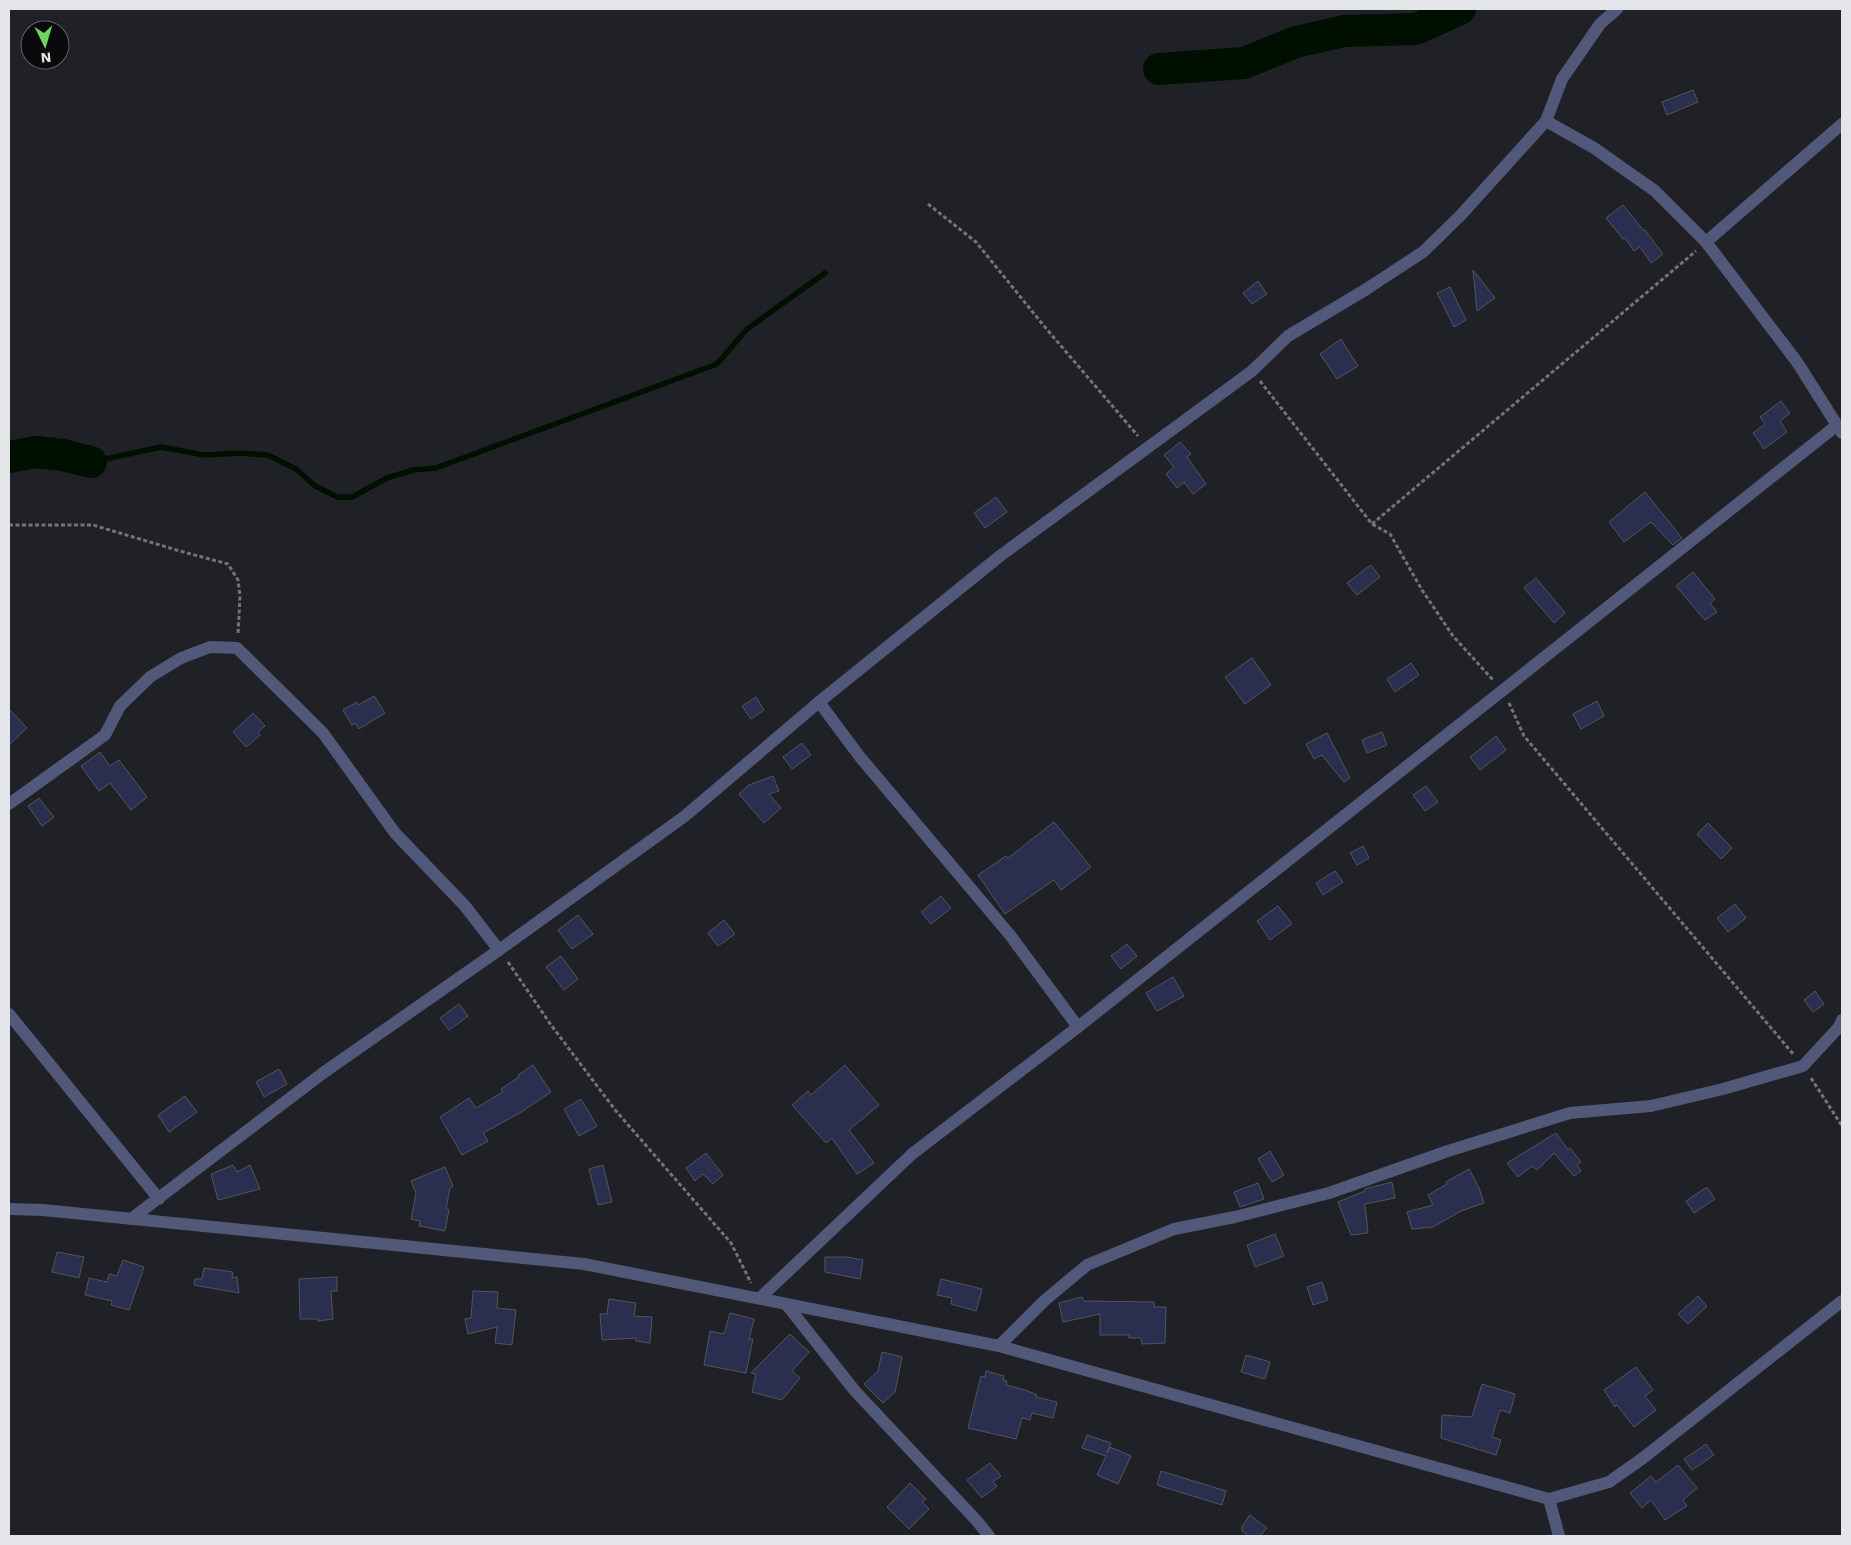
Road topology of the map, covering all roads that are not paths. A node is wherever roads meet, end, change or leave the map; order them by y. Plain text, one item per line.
1 (1617, 9) edge
2 (1546, 121) junction
3 (1842, 124) edge
4 (1706, 242) junction
5 (1839, 430) edge
6 (819, 702) junction
7 (9, 804) edge
8 (499, 950) junction
9 (9, 1014) edge
10 (1842, 1020) edge
11 (1078, 1027) junction
12 (159, 1199) junction
13 (9, 1209) edge
14 (132, 1219) junction
15 (760, 1298) junction
16 (1842, 1301) edge
17 (786, 1304) junction
18 (999, 1346) junction
19 (1549, 1499) junction
20 (989, 1536) edge
21 (1559, 1536) edge

1 - 2 street
2 - 4 street
2 - 6 street
3 - 4 street
4 - 5 street
5 - 11 street
6 - 8 street
6 - 11 street
7 - 8 street
8 - 12 street
9 - 12 street
10 - 18 street
11 - 15 street
12 - 14 street
13 - 14 street
14 - 15 street
15 - 17 street
16 - 19 street
17 - 18 street
17 - 20 street
18 - 19 street
19 - 21 street

